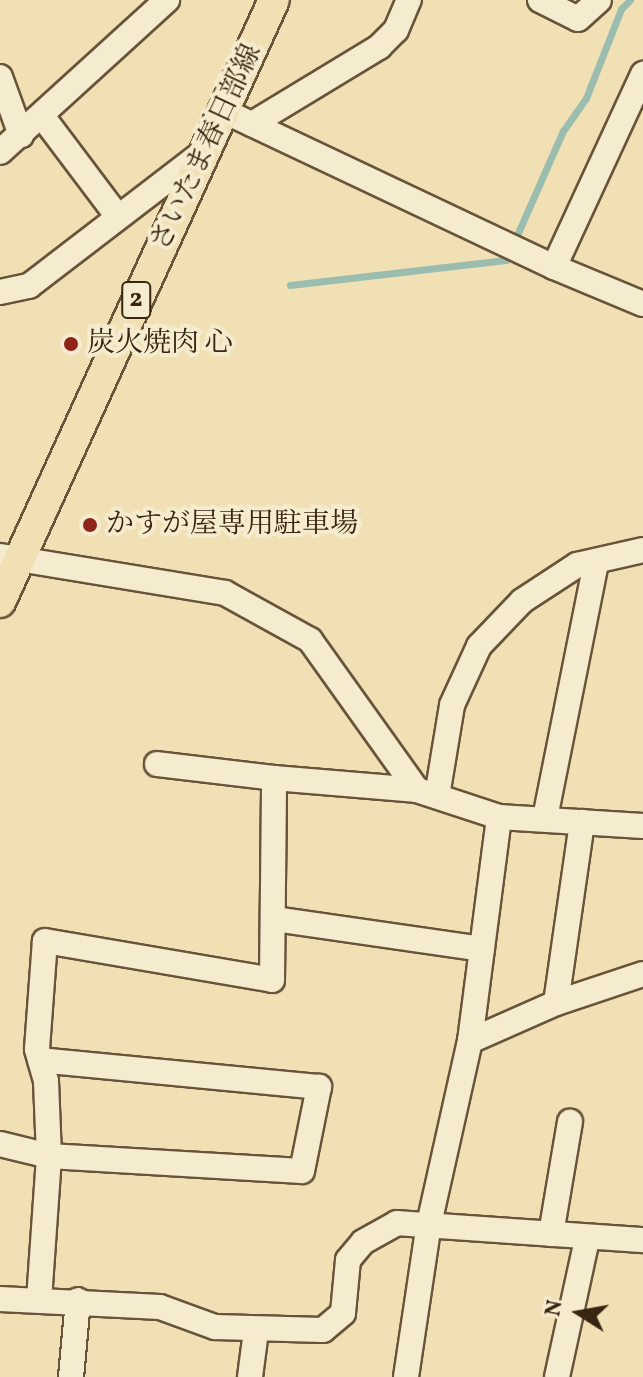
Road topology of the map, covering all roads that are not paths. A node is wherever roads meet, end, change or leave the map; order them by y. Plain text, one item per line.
1 (167, 0) edge
2 (274, 0) edge
3 (409, 0) edge
4 (540, 0) edge
5 (599, 0) edge
6 (643, 74) edge
7 (0, 77) edge
8 (224, 111) junction
9 (42, 116) junction
10 (252, 124) junction
11 (21, 135) junction
12 (205, 151) junction
13 (0, 152) edge
14 (118, 217) junction
15 (554, 267) junction
16 (0, 292) edge
17 (643, 304) edge
18 (643, 550) edge
19 (9, 558) edge
20 (596, 563) junction
21 (0, 602) edge
22 (157, 764) dead end
23 (274, 778) junction
24 (427, 793) junction
25 (499, 817) junction
26 (545, 818) junction
27 (642, 819) edge
28 (582, 822) junction
29 (275, 919) junction
30 (482, 949) junction
31 (643, 974) edge
32 (556, 1003) junction
33 (470, 1041) junction
34 (40, 1060) junction
35 (570, 1122) dead end
36 (0, 1144) edge
37 (49, 1156) junction
38 (429, 1224) junction
39 (551, 1234) junction
40 (587, 1239) junction
41 (643, 1240) edge
42 (0, 1299) edge
43 (39, 1300) junction
44 (78, 1300) junction
45 (256, 1331) junction
46 (71, 1377) edge
47 (250, 1377) edge
48 (406, 1377) edge
49 (557, 1377) edge

1 - 9 street
2 - 8 main road, さいたま春日部線 / 2
3 - 10 street
4 - 5 street
6 - 15 street
7 - 11 street
8 - 10 street
8 - 12 main road, さいたま春日部線 / 2
9 - 11 street
9 - 14 street
10 - 15 street
11 - 13 street
12 - 14 street
12 - 19 main road, さいたま春日部線 / 2
14 - 16 street
15 - 17 street
18 - 20 street
19 - 21 main road, さいたま春日部線 / 2
19 - 24 street
20 - 24 street
20 - 26 street
22 - 23 street
23 - 24 street
23 - 29 street
24 - 25 street
25 - 26 street
25 - 30 street
26 - 28 street
27 - 28 street
28 - 32 street
29 - 30 street
29 - 34 street
30 - 33 street
31 - 32 street
32 - 33 street
33 - 38 street
34 - 37 street
34 - 37 street
35 - 39 street
36 - 37 street
37 - 43 street
38 - 39 street
38 - 45 street
38 - 48 street
39 - 40 street
40 - 41 street
40 - 49 street
42 - 43 street
43 - 44 street
44 - 45 street
44 - 46 street
45 - 47 street

